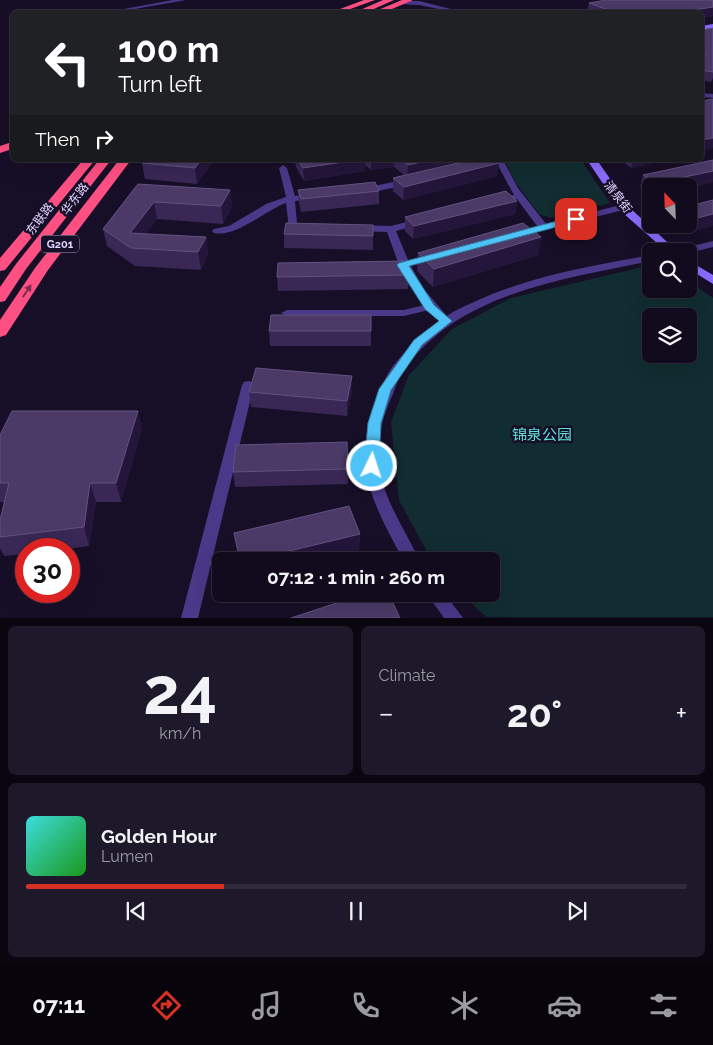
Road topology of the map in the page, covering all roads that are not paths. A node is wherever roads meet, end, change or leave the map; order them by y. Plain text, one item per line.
1 (183, 0) edge
2 (371, 0) edge
3 (390, 0) edge
4 (409, 0) edge
5 (420, 0) edge
6 (400, 3) junction
7 (122, 10) edge
8 (342, 10) edge
9 (362, 10) edge
10 (381, 10) edge
11 (451, 10) edge
12 (458, 10) edge
13 (87, 162) edge
14 (103, 162) edge
15 (122, 162) edge
16 (497, 162) edge
17 (593, 162) edge
18 (283, 168) dead end
19 (416, 180) edge
20 (350, 192) edge
21 (320, 196) edge
22 (519, 196) junction
23 (290, 199) junction
24 (492, 203) edge
25 (624, 207) junction
26 (428, 220) edge
27 (312, 227) edge
28 (543, 227) junction
29 (352, 228) edge
30 (391, 229) junction
31 (217, 231) dead end
32 (506, 237) edge
33 (663, 243) edge
34 (713, 244) edge
35 (697, 248) edge
36 (440, 255) edge
37 (642, 260) edge
38 (384, 265) edge
39 (403, 265) junction
40 (0, 266) edge
41 (697, 269) edge
42 (713, 280) edge
43 (0, 298) edge
44 (429, 307) junction
45 (287, 313) edge
46 (446, 321) junction
47 (0, 332) edge
48 (248, 385) dead end
49 (407, 552) edge
50 (442, 602) edge
51 (189, 618) edge
52 (455, 618) edge

1 - 7 street
2 - 8 highway
3 - 9 highway
4 - 6 highway
5 - 12 street
6 - 10 highway
6 - 11 street
13 - 40 highway, 华东路 / G201
14 - 43 highway, 东联路
47 -> 15 highway, 华东路 / G201
16 - 22 street
17 - 25 street, 清泉街
18 - 23 street
19 - 20 street
21 - 23 street
22 - 24 street
22 - 28 street
23 - 27 street
23 - 31 street
25 - 28 street
25 - 33 street, 清泉街
26 - 30 street
28 - 32 street
29 - 30 street
30 - 39 street
34 - 35 street
36 - 39 street
37 - 46 street
38 - 39 street
39 - 44 street
41 - 42 street
44 - 45 street
44 - 46 street
46 - 49 street
48 - 51 street
50 - 52 street

